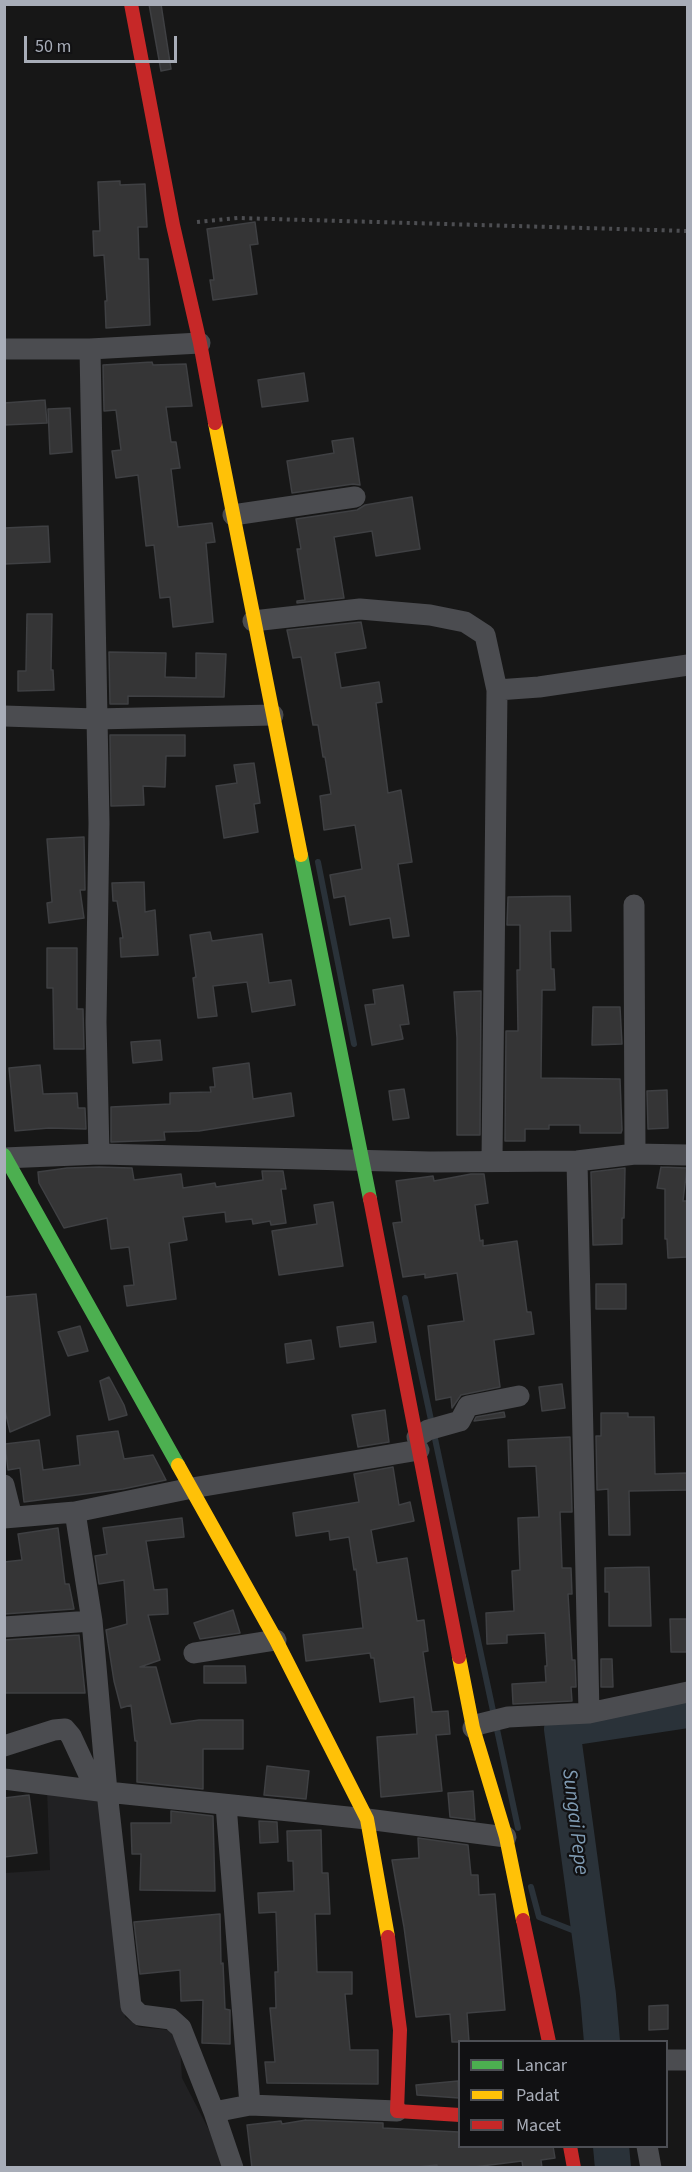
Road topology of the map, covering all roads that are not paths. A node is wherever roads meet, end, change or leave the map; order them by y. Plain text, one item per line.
1 (131, 4) edge
2 (200, 343) junction
3 (4, 349) edge
4 (90, 349) junction
5 (355, 497) dead end
6 (233, 515) junction
7 (253, 621) junction
8 (687, 665) edge
9 (497, 690) junction
10 (273, 715) junction
11 (4, 716) edge
12 (96, 719) junction
13 (634, 905) dead end
14 (99, 1154) junction
15 (635, 1154) junction
16 (687, 1155) edge
17 (5, 1157) edge
18 (363, 1160) junction
19 (492, 1160) junction
20 (577, 1161) junction
21 (519, 1396) dead end
22 (427, 1436) junction
23 (4, 1485) edge
24 (192, 1488) junction
25 (75, 1512) junction
26 (8, 1517) edge
27 (92, 1621) junction
28 (4, 1627) edge
29 (276, 1640) junction
30 (194, 1653) dead end
31 (687, 1692) edge
32 (589, 1713) junction
33 (477, 1726) junction
34 (4, 1746) edge
35 (4, 1779) edge
36 (101, 1791) junction
37 (226, 1805) junction
38 (367, 1819) junction
39 (506, 1837) junction
40 (549, 2040) edge
41 (668, 2060) edge
42 (687, 2060) edge
43 (250, 2105) junction
44 (397, 2111) junction
45 (214, 2112) junction
46 (458, 2115) edge
47 (570, 2148) edge
48 (647, 2148) edge
49 (233, 2168) edge
50 (574, 2168) edge
51 (651, 2168) edge

1 - 2 main road
2 - 4 street
2 - 6 main road
3 - 4 street
4 - 12 street
5 - 6 street
6 - 7 main road
7 - 9 street
7 - 10 main road
8 - 9 street
9 - 19 street
10 - 12 street
10 - 18 main road
11 - 12 street
12 - 14 street
13 - 15 street
14 - 17 street
14 - 18 street
15 - 16 street
15 - 20 street
17 - 24 main road
18 - 19 street
18 - 22 main road
19 - 20 street
20 - 32 street
21 - 22 street
22 - 24 street
22 - 33 main road
23 - 26 street
24 - 25 street
24 - 29 main road
25 - 26 street
25 - 27 street
27 - 28 street
27 - 36 street
29 - 30 street
29 - 38 main road
31 - 32 street
32 - 33 street
33 - 39 main road
34 - 36 street
35 - 36 street
36 - 37 street
36 - 45 street
37 - 38 street
37 - 43 street
38 - 39 street
38 - 44 main road
39 - 40 main road
41 - 42 street
43 - 44 street
43 - 45 street
44 - 46 main road
45 - 49 street
47 - 50 main road
48 - 51 street

